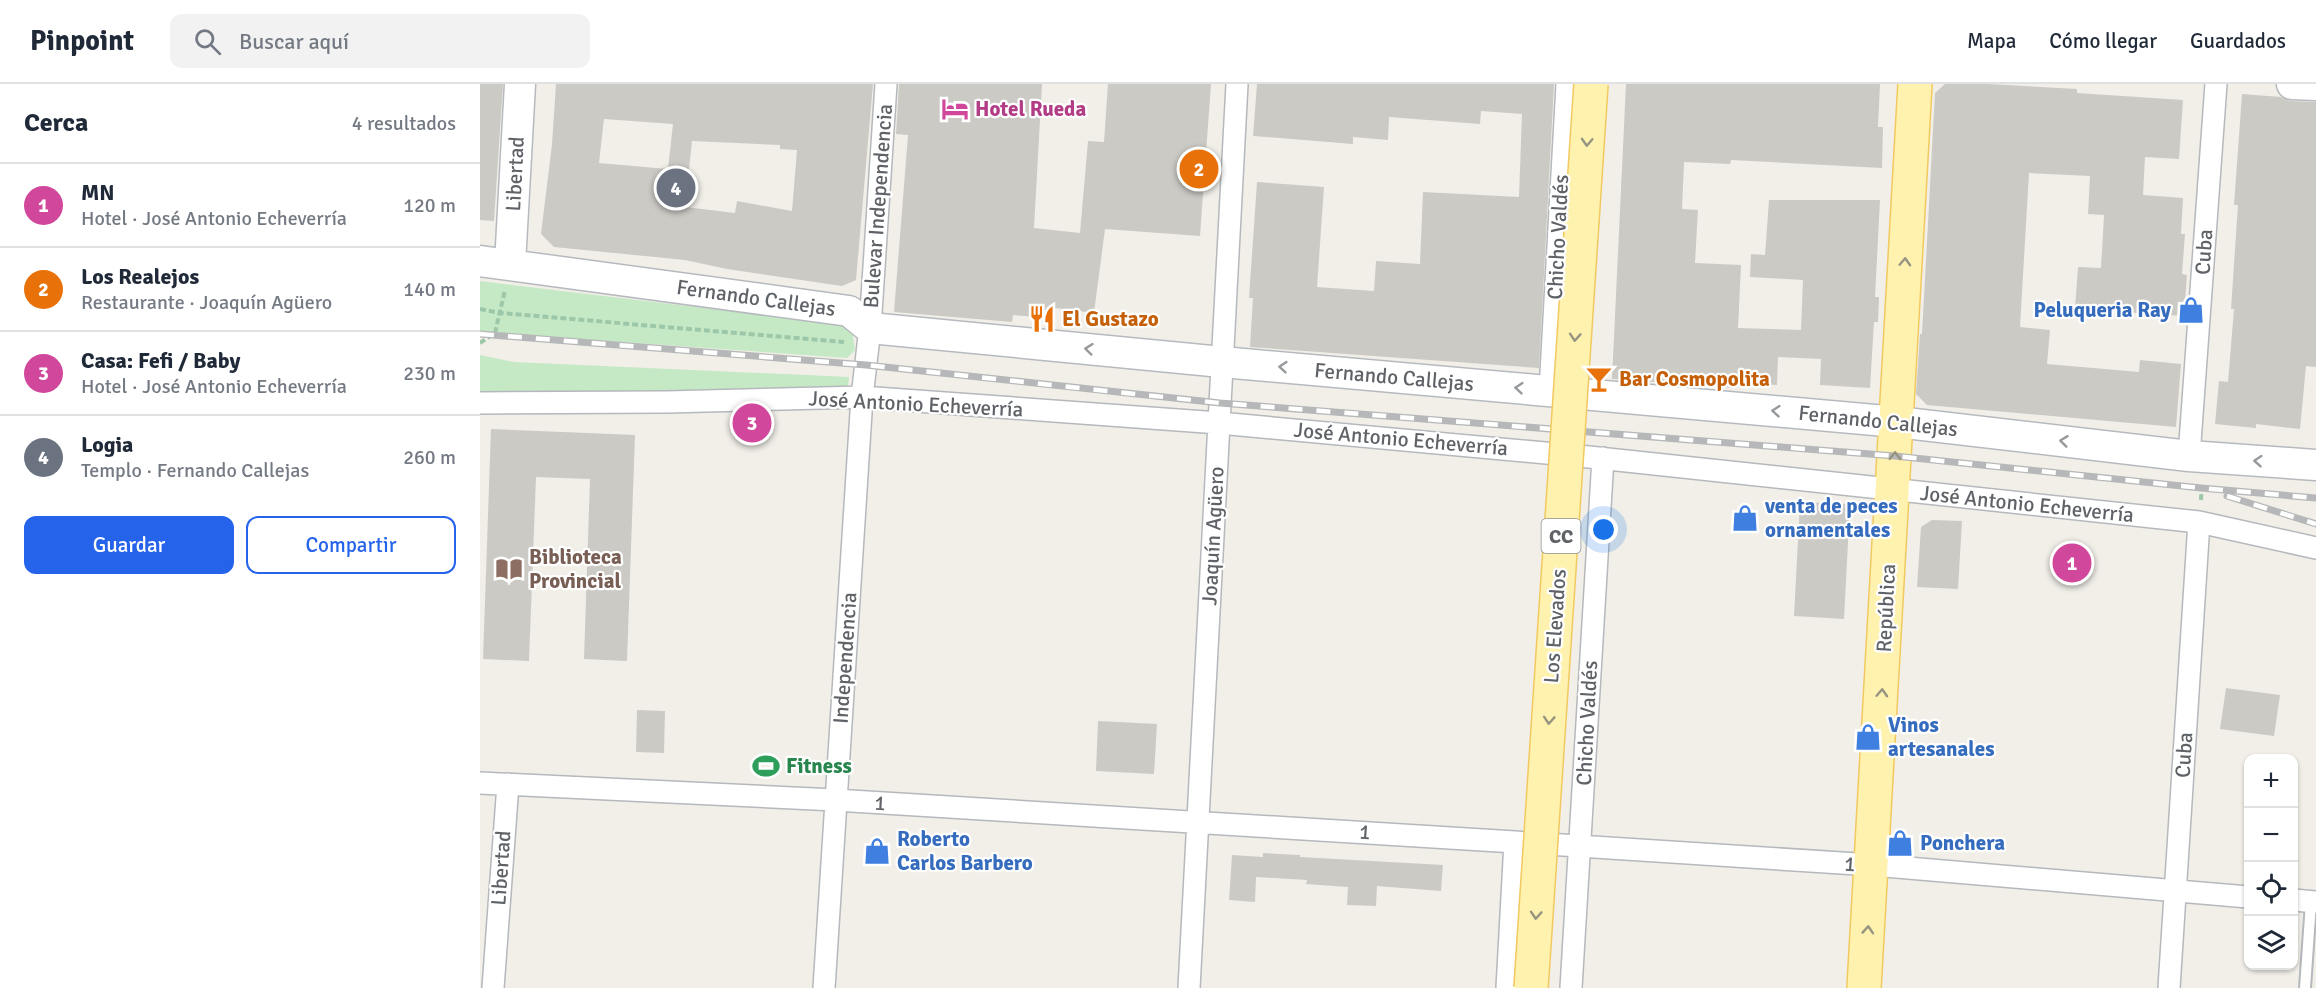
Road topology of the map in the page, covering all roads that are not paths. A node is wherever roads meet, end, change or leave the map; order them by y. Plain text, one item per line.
1 (520, 84) edge
2 (886, 84) edge
3 (1237, 84) edge
4 (1567, 84) edge
5 (1591, 84) edge
6 (1915, 84) edge
7 (2216, 84) edge
8 (2292, 84) edge
9 (2316, 85) edge
10 (480, 261) edge
11 (510, 264) junction
12 (869, 336) junction
13 (1222, 362) junction
14 (1550, 391) junction
15 (862, 397) junction
16 (480, 403) edge
17 (1897, 422) junction
18 (1219, 423) junction
19 (2189, 456) junction
20 (1604, 458) junction
21 (2316, 465) edge
22 (1894, 489) junction
23 (2199, 522) junction
24 (2316, 548) edge
25 (480, 783) edge
26 (508, 784) junction
27 (835, 800) junction
28 (1198, 822) junction
29 (1515, 842) junction
30 (1580, 847) junction
31 (1873, 865) junction
32 (2175, 891) junction
33 (2244, 897) edge
34 (2307, 901) edge
35 (489, 925) edge
36 (493, 988) edge
37 (824, 988) edge
38 (1189, 988) edge
39 (1506, 988) edge
40 (1531, 988) edge
41 (1571, 988) edge
42 (1864, 988) edge
43 (2169, 988) edge
44 (2305, 988) edge

1 - 11 street, Libertad
2 - 12 street, Bulevar Independencia
3 - 13 street, Joaquín Agüero
4 - 14 street, Chicho Valdés
5 -> 40 main road, Los Elevados / CC, bridge
17 -> 6 main road, República
7 - 19 street, Cuba
8 - 9 street
10 - 11 street, Fernando Callejas
11 - 12 street, Fernando Callejas
13 -> 12 street, Fernando Callejas
12 - 15 street, Independencia
14 -> 13 street, Fernando Callejas
13 - 18 street, Joaquín Agüero
17 -> 14 street, Fernando Callejas
15 - 16 street, José Antonio Echeverría
15 - 18 street, José Antonio Echeverría
15 - 27 street, Independencia
19 -> 17 street, Fernando Callejas
22 -> 17 main road, República
18 - 20 street, José Antonio Echeverría
18 - 28 street, Joaquín Agüero
21 -> 19 street, Fernando Callejas
20 - 22 street, José Antonio Echeverría
20 - 30 street, Chicho Valdés
22 - 23 street, José Antonio Echeverría
31 -> 22 main road, República
23 - 24 street, José Antonio Echeverría
23 - 32 street, Cuba
25 - 26 street, 1
26 - 27 street, 1
26 - 35 street, Libertad
27 - 28 street, 1
27 - 37 street, Independencia
28 - 29 street, 1
28 - 38 street, Joaquín Agüero
29 - 30 street, 1
29 - 39 street
30 - 31 street, 1
30 - 41 street, Chicho Valdés
31 - 32 street, 1
42 -> 31 main road, República
32 - 33 street, 1
32 - 43 street, Cuba
34 - 44 lane
35 - 36 street, Libertad

